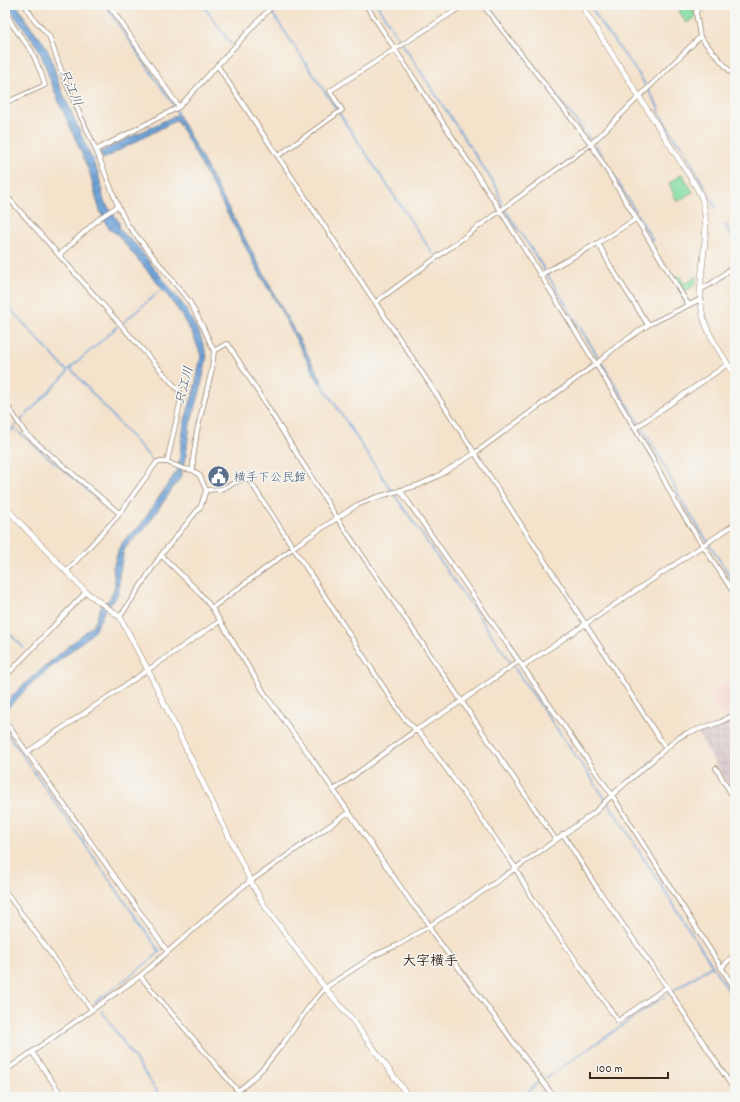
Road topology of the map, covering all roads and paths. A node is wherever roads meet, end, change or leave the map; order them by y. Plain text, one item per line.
1 (25, 5) edge
2 (109, 5) edge
3 (273, 5) edge
4 (366, 5) edge
5 (464, 5) edge
6 (483, 5) edge
7 (581, 5) edge
8 (692, 5) edge
9 (700, 5) edge
10 (697, 10) junction
11 (5, 11) edge
12 (700, 37) junction
13 (395, 50) junction
14 (217, 65) junction
15 (735, 77) edge
16 (639, 96) junction
17 (5, 103) edge
18 (177, 108) junction
19 (591, 144) junction
20 (96, 150) junction
21 (278, 156) junction
22 (5, 194) edge
23 (118, 206) junction
24 (503, 208) junction
25 (636, 218) junction
26 (598, 243) junction
27 (59, 256) junction
28 (735, 264) edge
29 (542, 274) junction
30 (701, 289) junction
31 (701, 299) junction
32 (376, 302) junction
33 (688, 304) junction
34 (648, 325) junction
35 (214, 351) junction
36 (596, 364) junction
37 (728, 364) junction
38 (735, 376) edge
39 (5, 402) edge
40 (635, 428) junction
41 (475, 453) junction
42 (167, 462) junction
43 (193, 470) junction
44 (206, 490) junction
45 (399, 491) junction
46 (5, 507) edge
47 (119, 513) junction
48 (338, 518) junction
49 (735, 524) edge
50 (704, 546) junction
51 (294, 548) junction
52 (161, 555) junction
53 (66, 572) junction
54 (86, 592) junction
55 (735, 595) edge
56 (212, 608) junction
57 (120, 616) junction
58 (220, 621) junction
59 (585, 624) junction
60 (518, 663) junction
61 (522, 666) junction
62 (148, 670) junction
63 (5, 677) edge
64 (462, 701) junction
65 (735, 714) edge
66 (5, 721) edge
67 (416, 730) junction
68 (665, 747) junction
69 (27, 752) junction
70 (716, 768) dead end
71 (334, 790) junction
72 (610, 797) junction
73 (735, 800) edge
74 (349, 812) junction
75 (563, 834) junction
76 (556, 840) junction
77 (515, 868) junction
78 (250, 880) junction
79 (5, 890) edge
80 (429, 926) junction
81 (168, 952) junction
82 (735, 954) edge
83 (721, 968) junction
84 (140, 976) junction
85 (667, 987) junction
86 (325, 988) junction
87 (735, 989) edge
88 (92, 1010) junction
89 (32, 1052) junction
90 (5, 1071) edge
91 (238, 1091) junction
92 (735, 1091) edge
93 (63, 1097) edge
94 (230, 1097) edge
95 (409, 1097) edge
96 (554, 1097) edge

1 - 20 street
2 - 18 street
3 - 14 street
4 - 13 street
5 - 13 street
6 - 19 street
7 - 16 street
8 - 10 street
9 - 10 street
10 - 12 street
11 - 17 street
12 - 15 street
12 - 16 street
13 - 21 street
13 - 24 street
14 - 18 street
14 - 21 street
16 - 19 street
16 - 30 street
18 - 20 street
19 - 24 street
19 - 25 street
20 - 23 street
21 - 32 street
22 - 27 street
23 - 27 street
23 - 35 street
24 - 29 street
24 - 32 street
25 - 26 street
25 - 33 street
26 - 29 street
26 - 34 street
27 - 42 street
28 - 30 street
29 - 36 street
30 - 31 street
31 - 33 street
31 - 37 street
32 - 41 street
33 - 34 street
34 - 36 street
35 - 43 street
35 - 48 street
36 - 40 street
36 - 41 street
37 - 38 street
37 - 40 street
39 - 47 street
40 - 50 street
41 - 45 street
41 - 59 street
42 - 43 street
42 - 47 street
43 - 44 street
44 - 51 street
44 - 52 street
45 - 48 street
45 - 60 street
46 - 53 street
47 - 53 street
48 - 51 street
48 - 64 street
49 - 50 street
50 - 55 street
50 - 59 street
51 - 56 street
51 - 67 street
52 - 56 street
52 - 57 street
53 - 54 street
54 - 57 street
54 - 63 street
56 - 58 street
57 - 62 street
58 - 62 street
58 - 71 street
59 - 61 street
59 - 68 street
60 - 61 street
60 - 64 street
61 - 72 street
62 - 69 street
62 - 78 street
64 - 67 street
64 - 76 street
65 - 68 street
66 - 69 street
67 - 71 street
67 - 77 street
68 - 72 street
69 - 81 street
70 - 73 street
71 - 74 street
72 - 75 street
72 - 83 street
74 - 78 street
74 - 80 street
75 - 76 street
75 - 85 street
76 - 77 street
77 - 80 street
77 - 85 street
78 - 81 street
78 - 86 street
79 - 88 street
80 - 86 street
80 - 96 street
81 - 84 street
82 - 83 street
83 - 87 street
84 - 88 street
84 - 91 street
85 - 92 street
86 - 91 street
86 - 95 street
88 - 89 street
89 - 90 street
89 - 93 street
91 - 94 street

